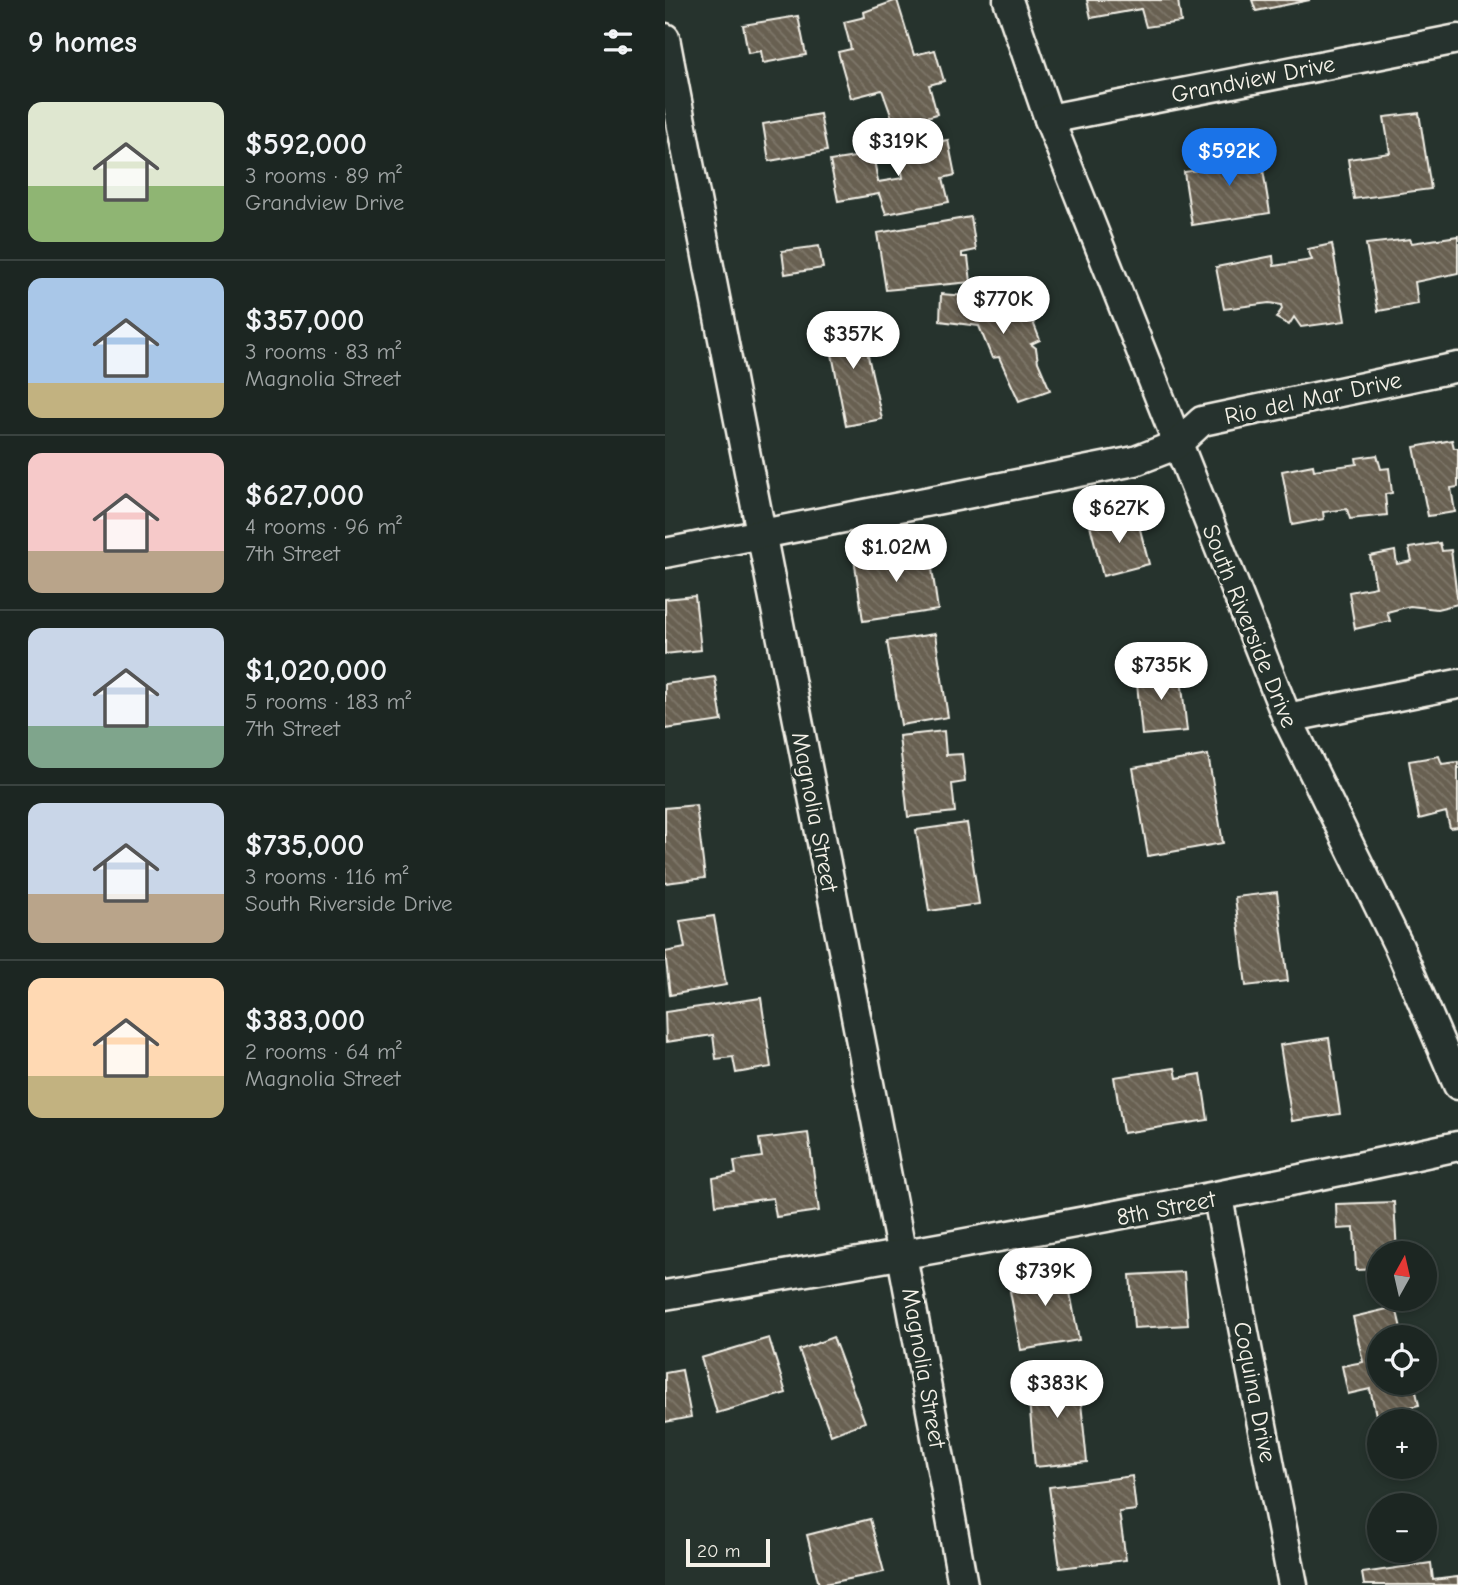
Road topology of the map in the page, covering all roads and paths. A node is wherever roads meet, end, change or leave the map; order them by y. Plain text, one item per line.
1 (1008, 0) edge
2 (665, 38) edge
3 (1458, 39) edge
4 (1049, 119) junction
5 (1458, 367) edge
6 (1176, 445) junction
7 (760, 536) junction
8 (665, 553) edge
9 (1458, 684) edge
10 (1287, 718) junction
11 (1458, 1084) edge
12 (1458, 1146) edge
13 (1218, 1198) junction
14 (904, 1256) junction
15 (665, 1295) edge
16 (963, 1585) edge
17 (1293, 1585) edge

1 - 4 street, South Riverside Drive
2 - 7 street, Magnolia Street
3 - 4 street, Grandview Drive
4 - 6 street, South Riverside Drive
5 - 6 street, Rio del Mar Drive
6 - 7 street
6 - 10 street, South Riverside Drive
7 - 8 street
7 - 14 street, Magnolia Street
9 - 10 street
10 - 11 street, South Riverside Drive
12 - 13 street, 8th Street
13 - 14 street, 8th Street
13 - 17 street, Coquina Drive
14 - 15 street, 8th Street
14 - 16 street, Magnolia Street

